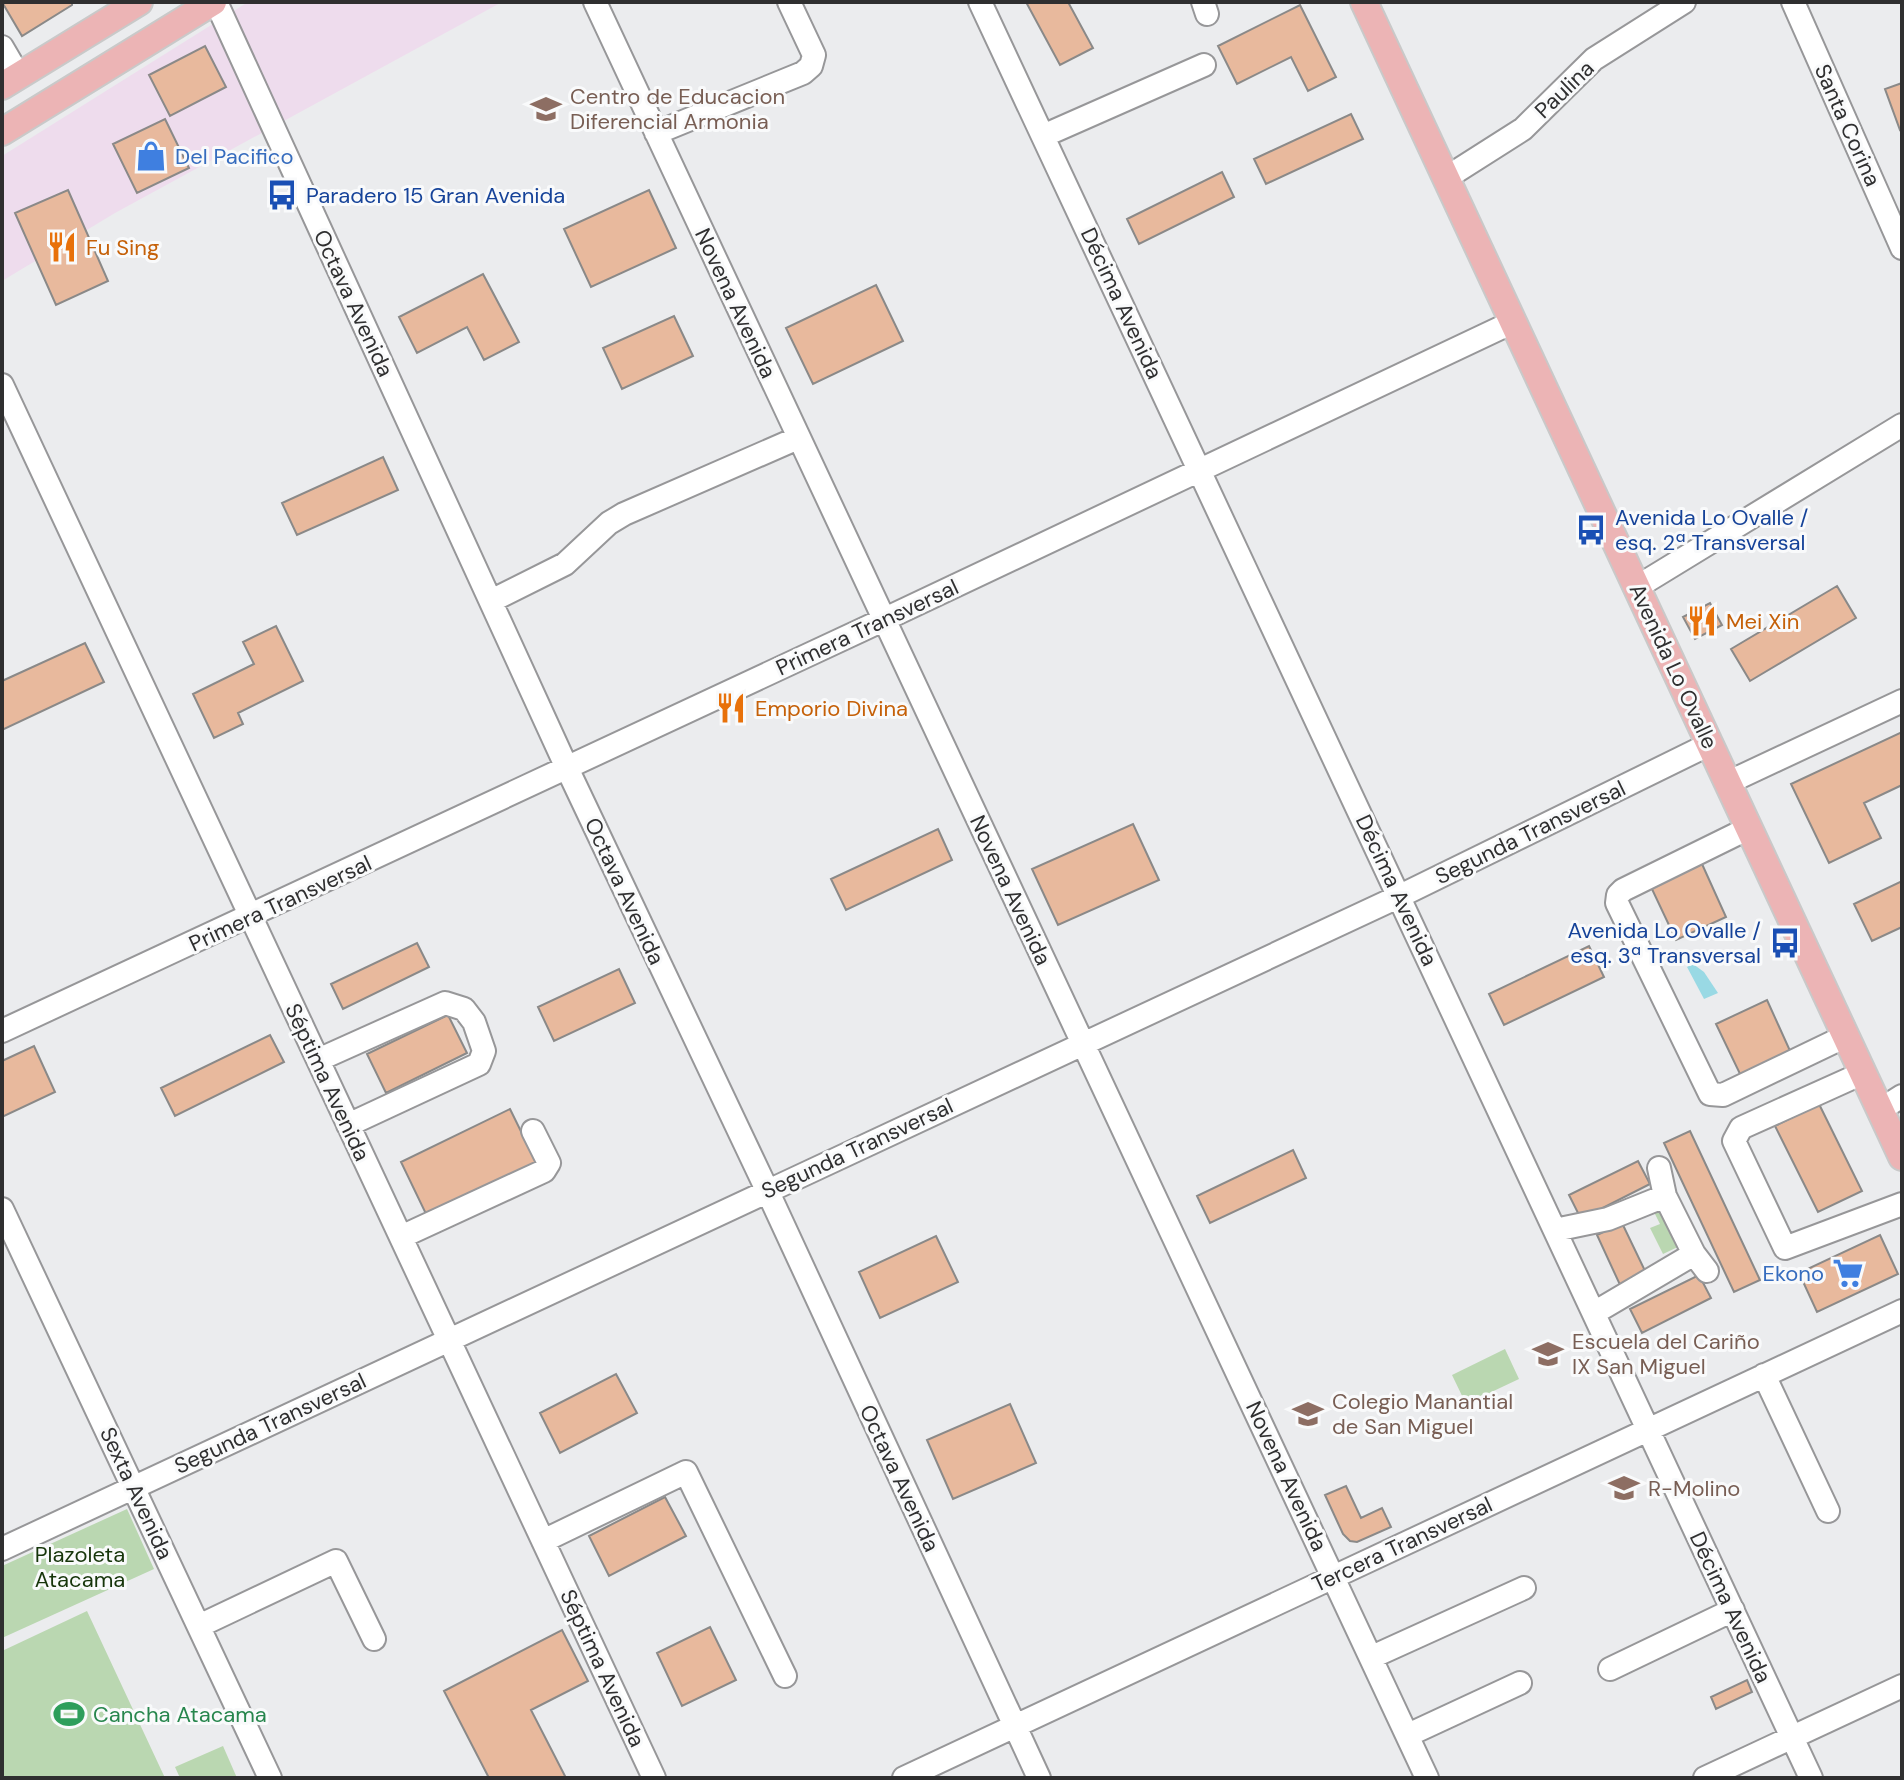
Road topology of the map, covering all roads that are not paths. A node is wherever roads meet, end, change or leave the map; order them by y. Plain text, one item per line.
1 (139, 2) edge
2 (214, 2) edge
3 (595, 2) edge
4 (789, 2) edge
5 (980, 2) edge
6 (1364, 2) edge
7 (1793, 2) edge
8 (1679, 3) edge
9 (2, 47) edge
10 (1204, 65) dead end
11 (11, 81) edge
12 (2, 132) edge
13 (656, 133) junction
14 (1043, 136) junction
15 (1446, 178) junction
16 (1902, 248) edge
17 (1513, 322) junction
18 (2, 385) edge
19 (1902, 425) edge
20 (798, 438) junction
21 (1200, 470) junction
22 (1637, 587) junction
23 (491, 601) junction
24 (884, 619) junction
25 (1902, 701) edge
26 (1710, 744) junction
27 (567, 768) junction
28 (1727, 783) junction
29 (1749, 828) junction
30 (1400, 896) junction
31 (251, 917) junction
32 (2, 1031) edge
33 (1846, 1036) junction
34 (1083, 1043) junction
35 (318, 1060) junction
36 (1863, 1073) junction
37 (1891, 1103) edge
38 (348, 1125) junction
39 (533, 1131) dead end
40 (1902, 1157) edge
41 (1659, 1168) dead end
42 (767, 1190) junction
43 (1665, 1196) junction
44 (1902, 1204) edge
45 (2, 1209) edge
46 (1555, 1230) junction
47 (401, 1237) junction
48 (1902, 1311) edge
49 (1594, 1313) junction
50 (449, 1339) junction
51 (1764, 1375) junction
52 (1648, 1429) junction
53 (134, 1487) junction
54 (1828, 1511) dead end
55 (543, 1541) junction
56 (2, 1549) edge
57 (1334, 1576) junction
58 (1524, 1588) dead end
59 (1733, 1610) junction
60 (199, 1626) junction
61 (374, 1639) dead end
62 (1372, 1657) junction
63 (1610, 1669) dead end
64 (785, 1676) dead end
65 (1520, 1683) dead end
66 (1902, 1686) edge
67 (1015, 1726) junction
68 (1408, 1735) junction
69 (1792, 1737) junction
70 (270, 1778) edge
71 (654, 1778) edge
72 (904, 1778) edge
73 (1039, 1778) edge
74 (1427, 1778) edge
75 (1705, 1778) edge
76 (1811, 1778) edge

1 - 11 main road
2 - 12 main road
2 - 23 street, Octava Avenida
3 - 13 street, Novena Avenida
4 - 13 street
5 - 14 street, Décima Avenida
6 - 15 main road, Avenida Lo Ovalle
7 - 16 street, Santa Corina
8 - 15 street, Paulina
9 - 11 street
10 - 14 street
13 - 20 street, Novena Avenida
14 - 21 street, Décima Avenida
15 - 17 main road, Avenida Lo Ovalle
17 - 21 street, Primera Transversal
17 - 22 main road, Avenida Lo Ovalle
18 - 31 street, Séptima Avenida
19 - 22 street
20 - 23 street
20 - 24 street, Novena Avenida
21 - 24 street, Primera Transversal
21 - 30 street, Décima Avenida
22 - 26 main road, Avenida Lo Ovalle
23 - 27 street, Octava Avenida
24 - 27 street, Primera Transversal
24 - 34 street, Novena Avenida
25 - 28 street
26 - 28 main road, Avenida Lo Ovalle
26 - 30 street, Segunda Transversal
27 - 31 street, Primera Transversal
27 - 42 street, Octava Avenida
28 - 29 main road, Avenida Lo Ovalle
29 - 33 main road, Avenida Lo Ovalle
29 - 33 street
30 - 34 street, Segunda Transversal
30 - 46 street, Décima Avenida
31 - 32 street, Primera Transversal
31 - 35 street, Séptima Avenida
33 - 36 main road, Avenida Lo Ovalle
34 - 42 street, Segunda Transversal
34 - 57 street, Novena Avenida
35 - 38 street, Séptima Avenida
35 - 38 street
36 - 37 main road, Avenida Lo Ovalle
36 - 44 street
37 - 40 main road, Avenida Lo Ovalle
38 - 47 street, Séptima Avenida
39 - 47 street
41 - 43 street
42 - 50 street, Segunda Transversal
42 - 67 street, Octava Avenida
43 - 46 street
43 - 49 street
45 - 53 street, Sexta Avenida
46 - 49 street, Décima Avenida
47 - 50 street, Séptima Avenida
48 - 51 street, Tercera Transversal
49 - 52 street, Décima Avenida
50 - 53 street, Segunda Transversal
50 - 55 street, Séptima Avenida
51 - 52 street, Tercera Transversal
51 - 54 street
52 - 57 street, Tercera Transversal
52 - 59 street, Décima Avenida
53 - 56 street, Segunda Transversal
53 - 60 street, Sexta Avenida
55 - 64 street
55 - 71 street, Séptima Avenida
57 - 62 street, Novena Avenida
57 - 67 street, Tercera Transversal
58 - 62 street
59 - 63 street
59 - 69 street, Décima Avenida
60 - 61 street
60 - 70 street, Sexta Avenida
62 - 68 street, Novena Avenida
65 - 68 street
66 - 69 street
67 - 72 street, Tercera Transversal
67 - 73 street, Octava Avenida
68 - 74 street, Novena Avenida
69 - 75 street
69 - 76 street, Décima Avenida

